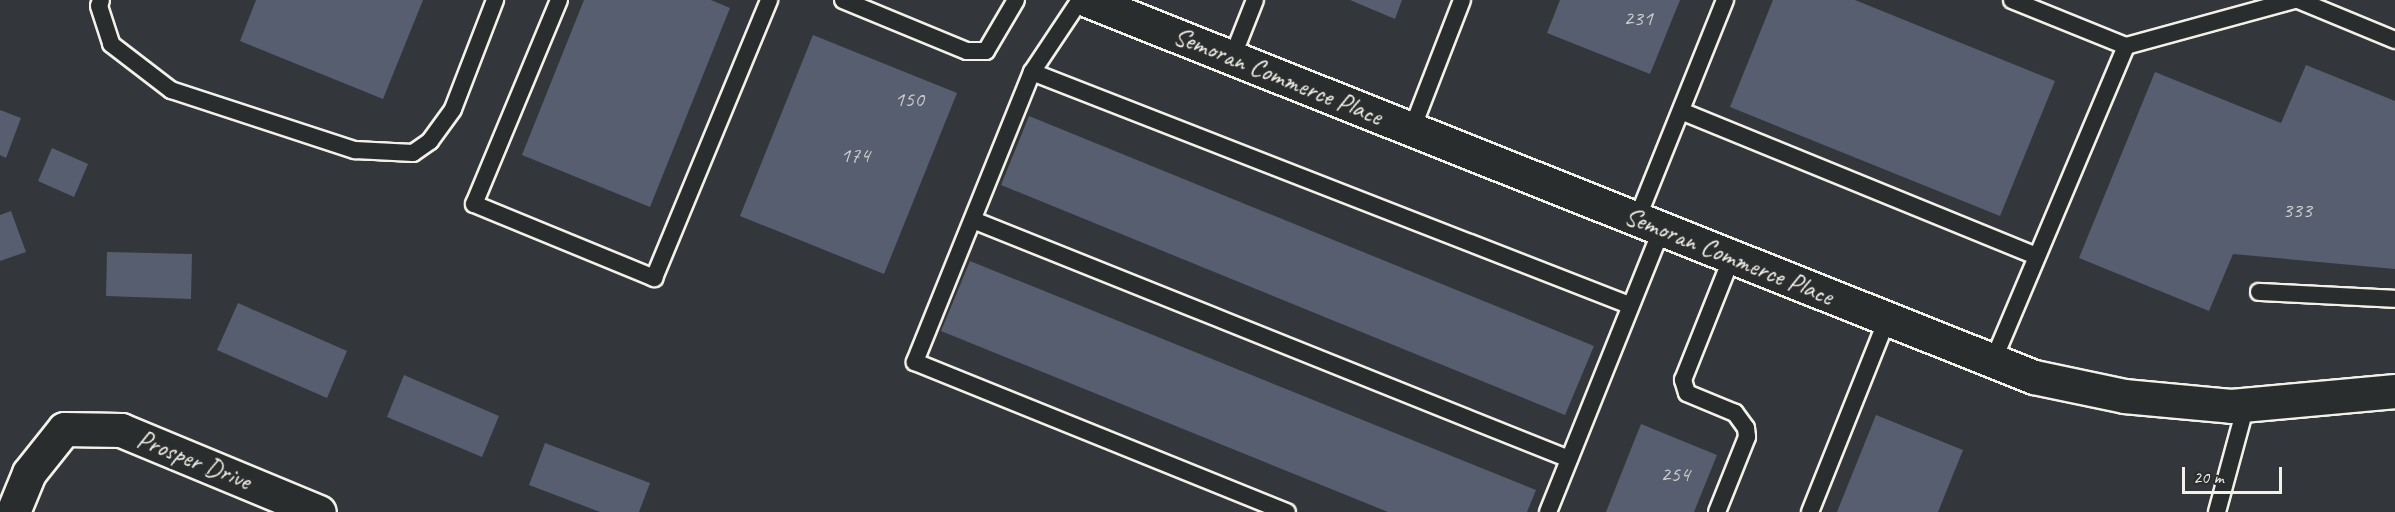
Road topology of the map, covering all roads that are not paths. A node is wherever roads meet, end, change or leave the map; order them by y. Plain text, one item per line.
1 (101, 0) edge
2 (495, 0) edge
3 (559, 0) edge
4 (770, 0) edge
5 (843, 0) edge
6 (1016, 0) edge
7 (1080, 0) edge
8 (1087, 0) edge
9 (1256, 0) edge
10 (1462, 0) edge
11 (1725, 0) edge
12 (2012, 0) edge
13 (2296, 0) edge
14 (2395, 40) edge
15 (2126, 46) junction
16 (1232, 58) junction
17 (1032, 72) junction
18 (1681, 111) junction
19 (1412, 129) junction
20 (973, 220) junction
21 (1649, 224) junction
22 (2037, 256) junction
23 (1732, 257) junction
24 (2259, 292) dead end
25 (2395, 299) edge
26 (1629, 305) junction
27 (1887, 319) junction
28 (1993, 361) junction
29 (2395, 391) edge
30 (2247, 405) junction
31 (1569, 459) junction
32 (13, 512) edge
33 (319, 512) edge
34 (1287, 512) edge
35 (1548, 512) edge
36 (1717, 512) edge
37 (1810, 512) edge
38 (2218, 512) edge

1 - 2 lane
3 - 4 lane
5 - 6 lane
7 - 17 lane
8 - 16 street, Semoran Commerce Place
9 - 16 lane
10 - 19 lane
11 - 18 lane
12 - 15 lane
13 - 14 lane
13 - 15 lane
15 - 22 lane
16 - 19 street, Semoran Commerce Place
17 - 20 lane
17 - 26 lane
18 - 21 lane
18 - 22 lane
19 - 21 street, Semoran Commerce Place
20 - 31 lane
20 - 34 lane
21 - 23 street, Semoran Commerce Place
21 - 26 lane
22 - 28 lane
23 - 27 street, Semoran Commerce Place
23 - 36 lane
24 - 25 lane
26 - 31 lane
27 - 28 street, Semoran Commerce Place
27 - 37 lane
28 - 30 street, Semoran Commerce Place
29 - 30 street, Semoran Commerce Place
30 - 38 lane
31 - 35 lane
32 - 33 street, Prosper Drive

